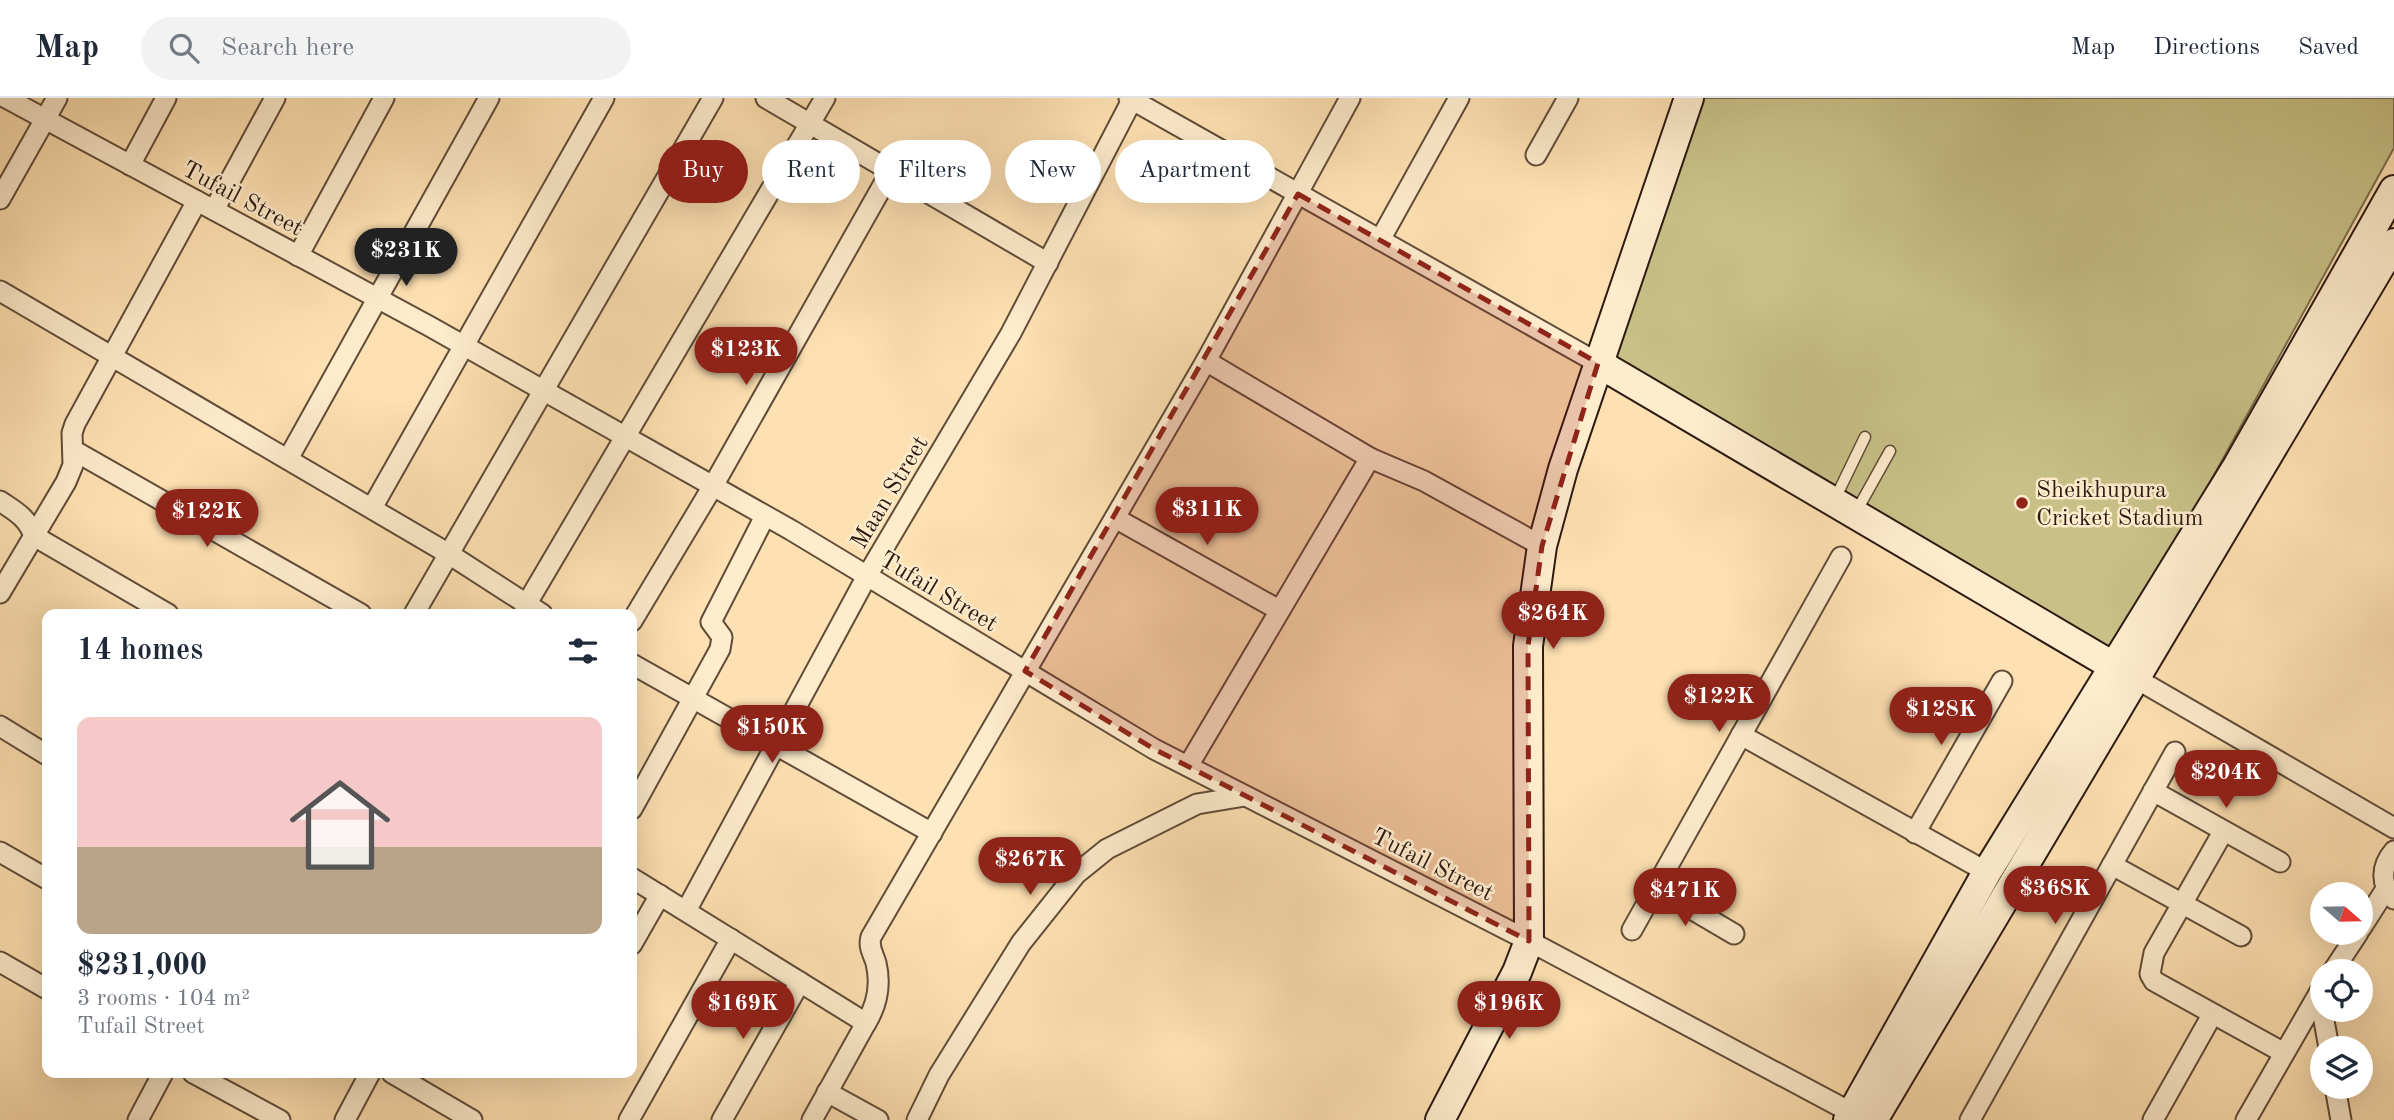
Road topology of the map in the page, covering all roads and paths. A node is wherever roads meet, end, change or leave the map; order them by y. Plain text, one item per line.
1 (6, 98) edge
2 (57, 98) edge
3 (166, 98) edge
4 (275, 98) edge
5 (384, 98) edge
6 (489, 98) edge
7 (604, 98) edge
8 (713, 98) edge
9 (766, 98) edge
10 (825, 98) edge
11 (1350, 98) edge
12 (1459, 98) edge
13 (1568, 98) edge
14 (1689, 98) edge
15 (1132, 99) edge
16 (45, 119) junction
17 (810, 124) junction
18 (1536, 155) dead end
19 (874, 161) edge
20 (130, 165) junction
21 (2394, 190) edge
22 (1298, 194) junction
23 (0, 199) edge
24 (874, 201) edge
25 (946, 203) edge
26 (205, 206) junction
27 (1380, 240) junction
28 (2394, 243) edge
29 (298, 256) junction
30 (1048, 263) junction
31 (0, 291) edge
32 (377, 299) junction
33 (464, 346) junction
34 (112, 356) junction
35 (1206, 361) junction
36 (1598, 363) junction
37 (543, 391) junction
38 (625, 437) junction
39 (1865, 437) dead end
40 (74, 450) junction
41 (1890, 451) dead end
42 (1370, 458) junction
43 (288, 459) junction
44 (713, 486) junction
45 (0, 502) edge
46 (372, 508) junction
47 (1844, 509) junction
48 (765, 516) junction
49 (1115, 518) junction
50 (34, 536) junction
51 (1542, 546) junction
52 (449, 554) junction
53 (1841, 557) dead end
54 (867, 576) junction
55 (0, 593) edge
56 (159, 609) edge
57 (352, 609) edge
58 (417, 609) edge
59 (528, 609) edge
60 (532, 609) edge
61 (1279, 610) junction
62 (637, 613) edge
63 (637, 667) edge
64 (1025, 671) junction
65 (2125, 673) junction
66 (2002, 681) dead end
67 (693, 698) junction
68 (0, 726) edge
69 (1741, 735) junction
70 (776, 744) junction
71 (42, 752) edge
72 (2175, 752) dead end
73 (1188, 766) junction
74 (2153, 791) junction
75 (1245, 796) junction
76 (637, 800) edge
77 (2394, 828) edge
78 (2223, 832) junction
79 (932, 833) junction
80 (1915, 833) junction
81 (2394, 851) edge
82 (0, 852) edge
83 (2280, 862) dead end
84 (2112, 864) junction
85 (1986, 872) junction
86 (42, 876) edge
87 (637, 881) edge
88 (1656, 888) junction
89 (2390, 894) edge
90 (660, 895) junction
91 (2182, 904) junction
92 (686, 911) junction
93 (2373, 914) edge
94 (1632, 930) dead end
95 (1734, 934) dead end
96 (637, 935) edge
97 (2241, 936) dead end
98 (731, 939) junction
99 (1528, 941) junction
100 (0, 961) edge
101 (800, 982) junction
102 (42, 986) edge
103 (2310, 1009) edge
104 (2212, 1015) junction
105 (866, 1023) junction
106 (2284, 1054) junction
107 (160, 1078) edge
108 (202, 1078) edge
109 (367, 1078) edge
110 (401, 1078) edge
111 (827, 1092) junction
112 (2337, 1099) edge
113 (1858, 1118) edge
114 (138, 1120) edge
115 (280, 1120) edge
116 (345, 1120) edge
117 (472, 1120) edge
118 (629, 1120) edge
119 (722, 1120) edge
120 (812, 1120) edge
121 (878, 1120) edge
122 (916, 1120) edge
123 (1440, 1120) edge
124 (1970, 1120) edge
125 (2153, 1120) edge
126 (2245, 1120) edge
127 (2341, 1120) edge

1 - 16 street, Tufail Street
2 - 16 street
3 - 20 street
4 - 26 street
5 - 29 street
6 - 32 street
7 - 33 street
8 - 37 street
9 - 17 street
10 - 17 street
11 - 22 street
12 - 27 street
13 - 18 street
14 - 36 street
15 - 22 street
15 - 30 street, Maan Street
16 - 20 street, Tufail Street
16 - 23 street
17 - 19 street
17 - 38 street
20 - 26 street, Tufail Street
21 - 65 street
22 - 27 street
22 - 35 street
24 - 44 street
25 - 30 street
26 - 29 street, Tufail Street
26 - 34 street
27 - 36 street
28 - 65 street
29 - 32 street, Tufail Street
30 - 54 street, Maan Street
31 - 34 street
32 - 33 street, Tufail Street
32 - 43 street
33 - 37 street, Tufail Street
33 - 46 street
34 - 40 street
34 - 43 street
35 - 42 street
35 - 49 street
36 - 47 street
36 - 51 street
37 - 38 street, Tufail Street
37 - 52 street
38 - 44 street, Tufail Street
38 - 60 street
39 - 47 lane
40 - 50 street
40 - 57 street
41 - 47 lane
42 - 51 street
42 - 61 street
43 - 46 street
44 - 48 street, Tufail Street
44 - 62 street
45 - 50 street
46 - 52 street
47 - 65 street
48 - 54 street, Tufail Street
48 - 67 street
49 - 61 street
49 - 64 street
50 - 55 street
50 - 56 street
51 - 99 street
52 - 58 street
52 - 59 street
53 - 69 street
54 - 64 street, Tufail Street
54 - 70 street, Maan Street
61 - 73 street
63 - 67 street
64 - 73 street, Tufail Street
64 - 79 street
65 - 77 street
65 - 85 street
65 - 113 street
66 - 80 street
67 - 70 street
67 - 76 street
68 - 71 street
69 - 80 street
69 - 88 street
70 - 79 street
70 - 92 street, Maan Street
72 - 74 street
73 - 75 street, Tufail Street
74 - 78 street
74 - 84 street
75 - 99 street, Tufail Street
75 - 122 street
78 - 83 street
78 - 91 street
79 - 105 street
80 - 85 street
81 - 89 street
82 - 86 street
84 - 91 street
84 - 124 street
85 - 113 street
87 - 90 street
88 - 94 street
88 - 95 street
89 - 93 street
90 - 92 street
90 - 96 street
91 - 97 street
91 - 104 street
92 - 98 street
98 - 101 street
98 - 118 street
99 - 113 street, Tufail Street
99 - 123 street
100 - 102 street
101 - 105 street
101 - 119 street
103 - 106 street
104 - 106 street
104 - 125 street
105 - 111 street
106 - 126 street
107 - 114 street
108 - 115 street
109 - 116 street
110 - 117 street
111 - 120 street
111 - 121 street
112 - 127 street

